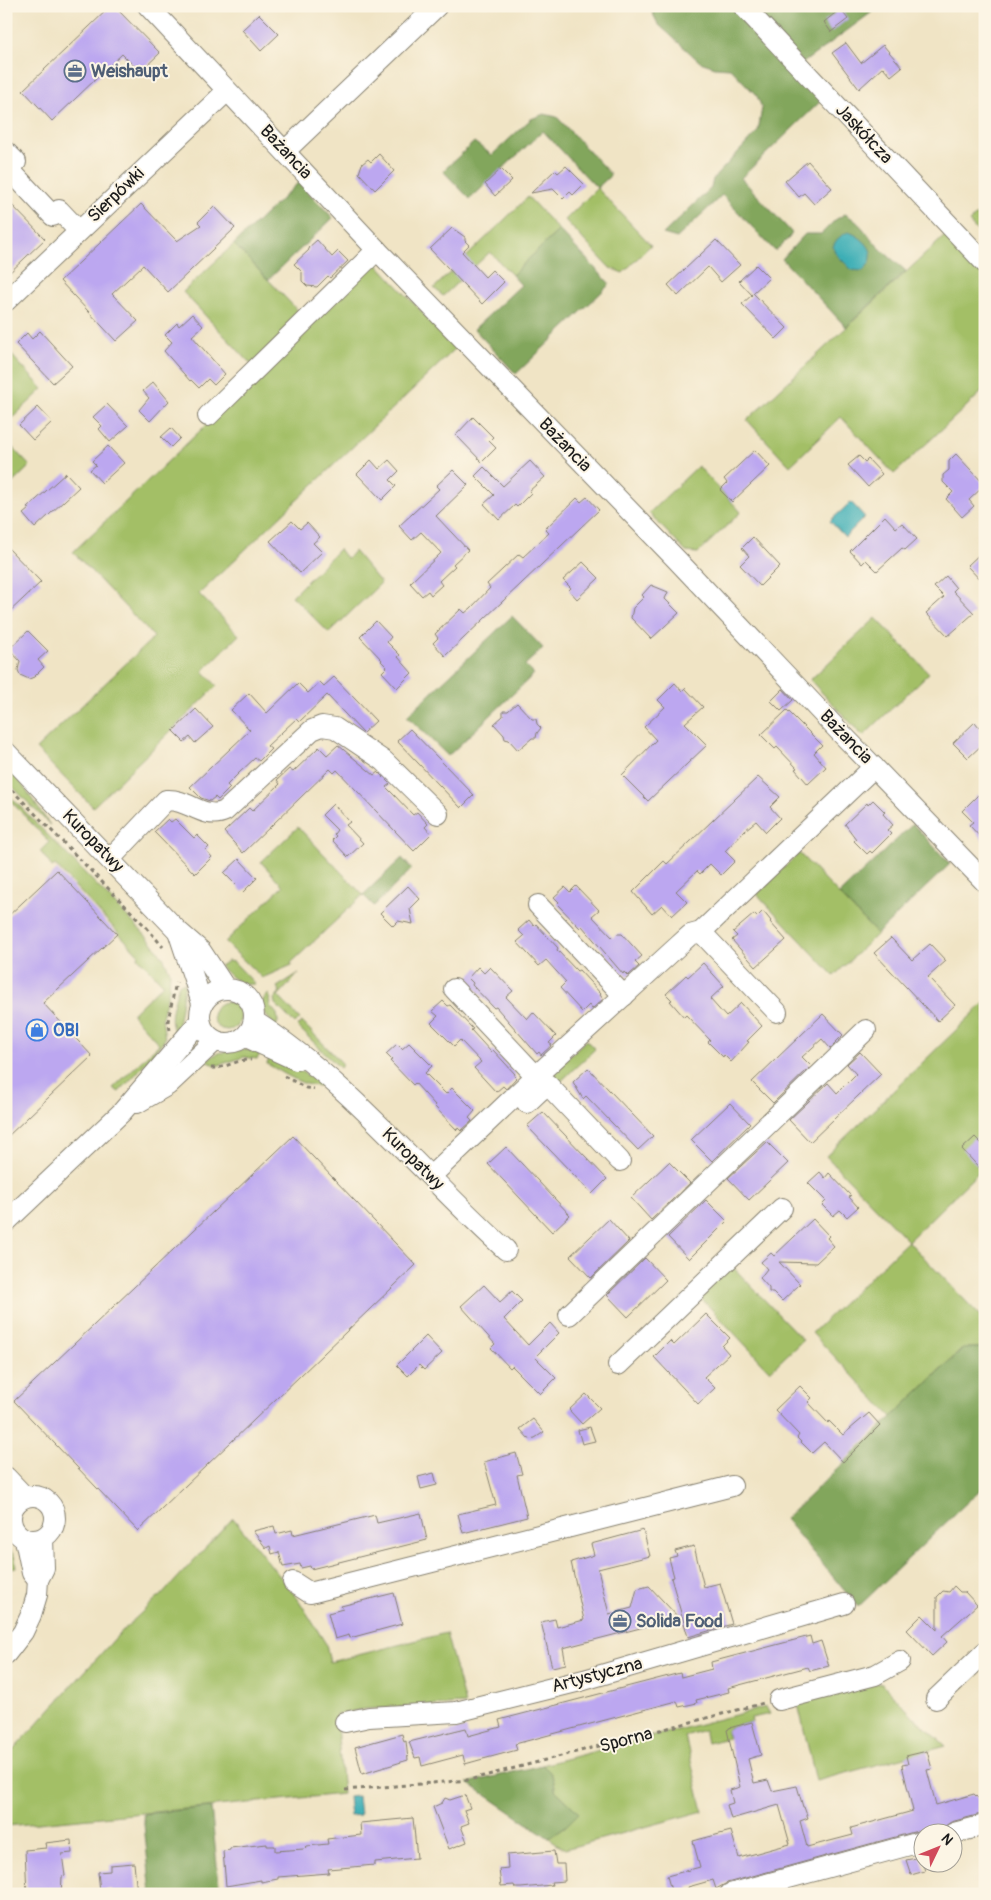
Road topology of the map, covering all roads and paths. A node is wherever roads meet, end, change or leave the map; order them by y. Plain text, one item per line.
1 (148, 6) edge
2 (438, 6) edge
3 (743, 6) edge
4 (227, 91) junction
5 (285, 151) junction
6 (6, 152) edge
7 (80, 231) junction
8 (377, 250) junction
9 (985, 263) edge
10 (6, 301) edge
11 (208, 416) dead end
12 (6, 752) edge
13 (874, 767) junction
14 (6, 784) edge
15 (438, 814) dead end
16 (110, 859) junction
17 (985, 882) edge
18 (538, 905) dead end
19 (178, 930) junction
20 (701, 932) junction
21 (165, 950) dead end
22 (176, 980) dead end
23 (226, 989) junction
24 (454, 989) dead end
25 (624, 996) junction
26 (201, 1012) junction
27 (777, 1012) dead end
28 (250, 1029) junction
29 (866, 1030) dead end
30 (172, 1033) dead end
31 (215, 1041) junction
32 (254, 1060) dead end
33 (206, 1066) dead end
34 (276, 1072) dead end
35 (326, 1075) junction
36 (536, 1076) junction
37 (122, 1112) junction
38 (620, 1161) dead end
39 (436, 1181) junction
40 (782, 1208) dead end
41 (10, 1216) edge
42 (506, 1250) dead end
43 (569, 1315) dead end
44 (618, 1365) dead end
45 (6, 1478) edge
46 (732, 1486) dead end
47 (15, 1503) edge
48 (34, 1539) junction
49 (293, 1582) dead end
50 (844, 1604) dead end
51 (985, 1652) edge
52 (6, 1654) edge
53 (900, 1661) dead end
54 (936, 1699) dead end
55 (779, 1700) joint
56 (345, 1722) dead end
57 (345, 1790) dead end
58 (985, 1825) edge
59 (964, 1830) edge
60 (914, 1844) edge
61 (6, 1885) edge
62 (7, 1894) edge
63 (730, 1894) edge

1 - 4 street, Bażancia
2 - 5 street
3 - 9 street, Jaskółcza
4 - 5 street, Bażancia
4 - 7 street, Sierpówki
5 - 8 street, Bażancia
6 - 7 street
7 - 10 street, Sierpówki
8 - 11 street
8 - 13 street, Bażancia
12 - 16 street, Kuropatwy
13 - 17 street, Bażancia
13 - 20 street
14 - 21 path
15 - 16 street
16 - 19 street, Kuropatwy
18 - 25 street
19 - 23 street, Kuropatwy
19 - 26 street, Kuropatwy
20 - 25 street
20 - 27 street
22 - 30 path
23 - 26 street
23 - 28 street
24 - 36 street
25 - 36 street
26 - 31 street
26 - 37 street
28 - 31 street
28 - 35 street, Kuropatwy
29 - 43 street
31 - 37 street
32 - 33 path
34 - 35 path
35 - 39 street, Kuropatwy
36 - 39 street
37 - 41 street
38 - 39 street
39 - 42 street, Kuropatwy
40 - 44 street
45 - 47 street
46 - 49 street
47 - 48 street
47 - 48 street
48 - 52 street
50 - 56 street, Artystyczna
51 - 54 street
53 - 55 street
55 - 57 path, Sporna
58 - 59 street
60 - 63 street
61 - 62 path

